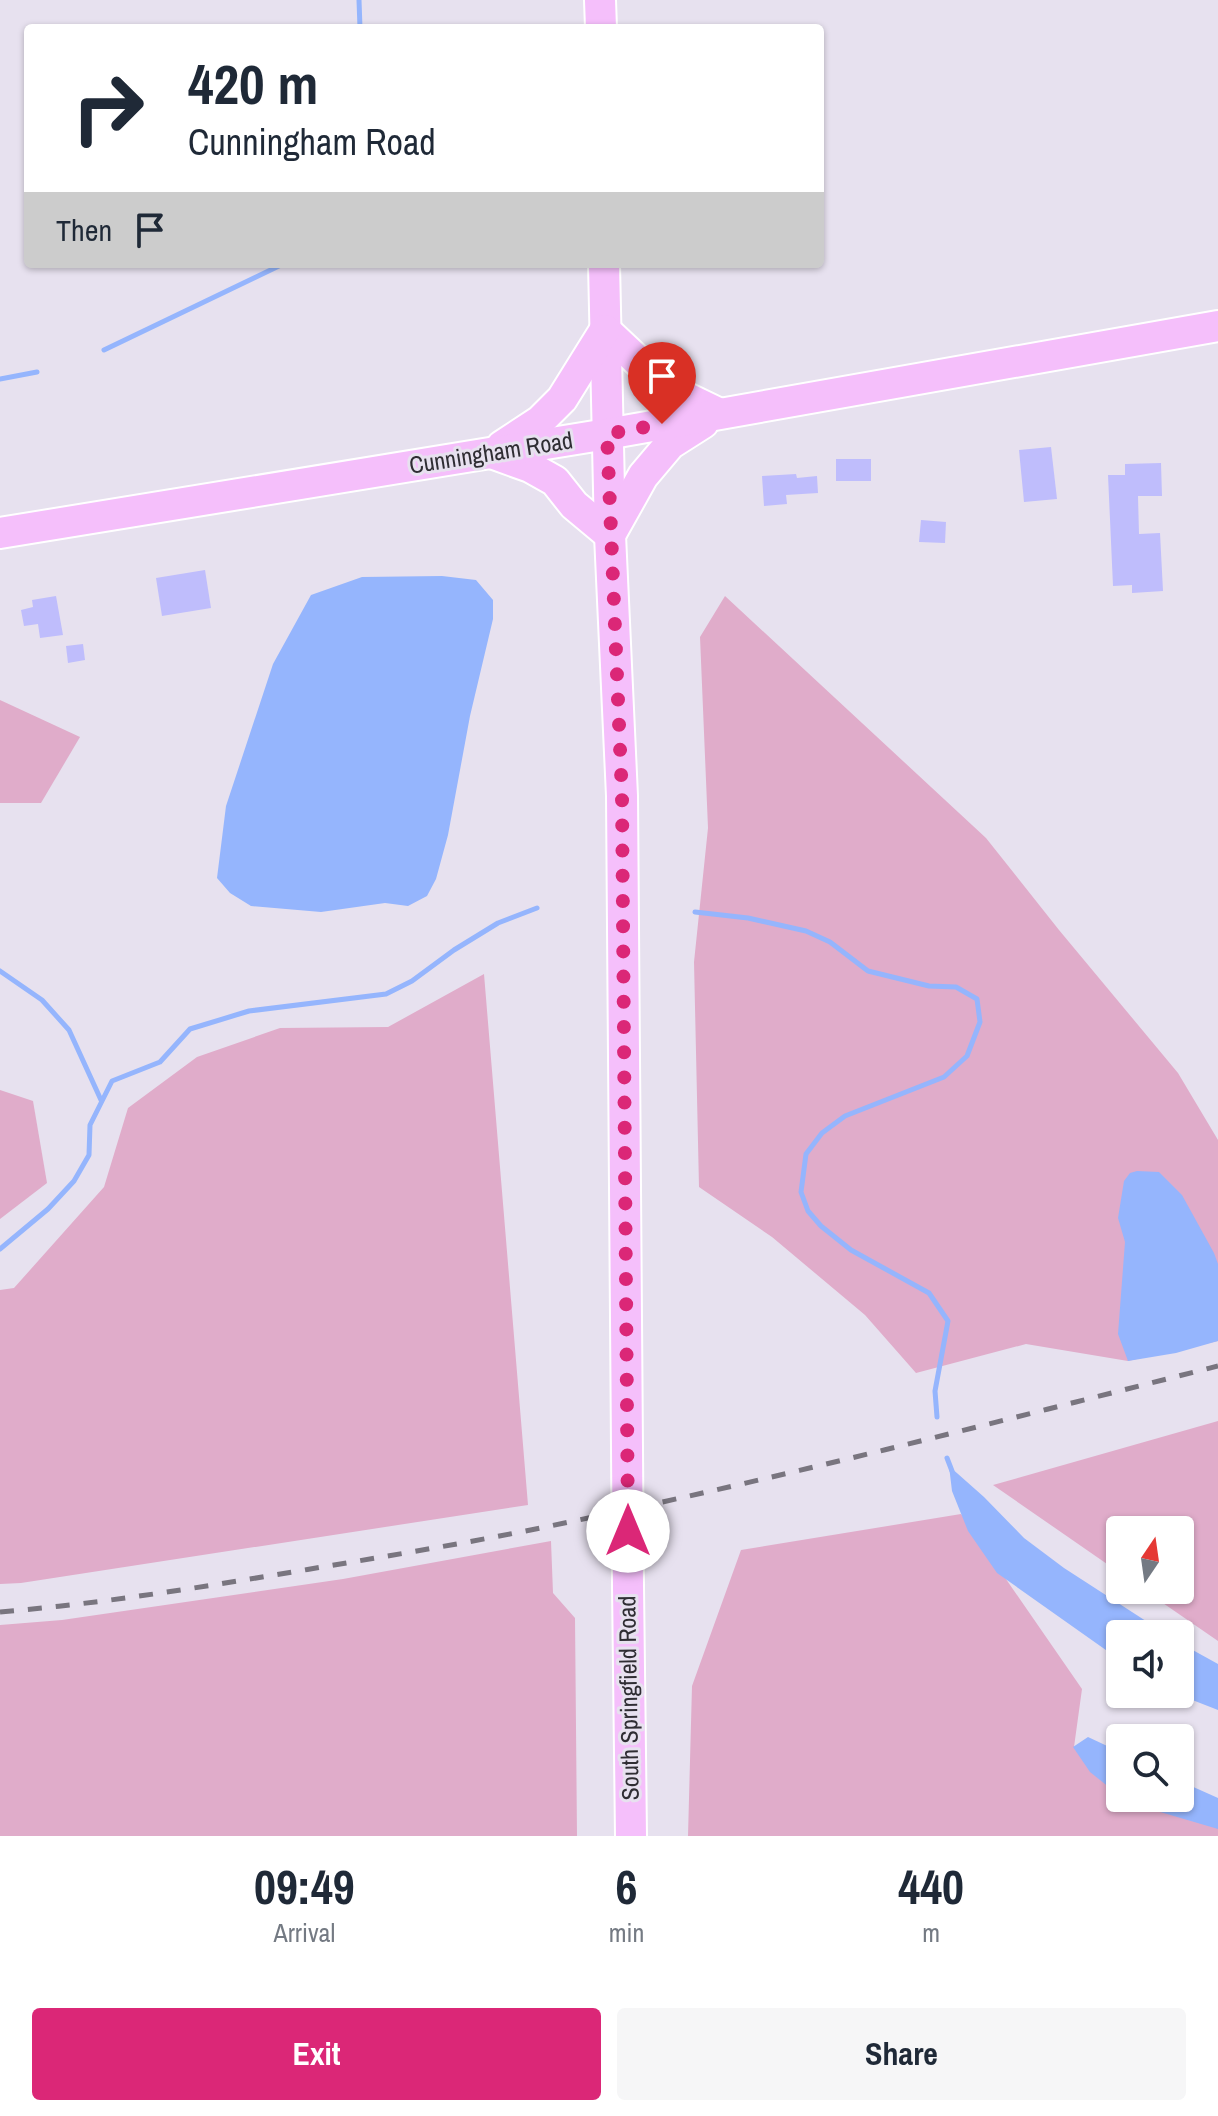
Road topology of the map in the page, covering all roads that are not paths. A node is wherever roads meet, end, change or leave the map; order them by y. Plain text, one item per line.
1 (600, 0) edge
2 (601, 24) edge
3 (604, 268) edge
4 (1218, 326) edge
5 (605, 330) junction
6 (718, 413) junction
7 (607, 434) junction
8 (491, 453) junction
9 (0, 533) edge
10 (610, 535) junction
11 (631, 1836) edge

1 - 2 main road
3 - 5 main road, South Springfield Road
4 - 6 main road, Cunningham Road
5 - 6 main road
5 - 7 main road, South Springfield Road
5 - 8 main road
6 - 7 main road, Cunningham Road
6 - 10 main road
7 - 8 main road, Cunningham Road
7 - 10 main road, South Springfield Road
8 - 9 main road, Cunningham Road
8 - 10 main road
10 - 11 main road, South Springfield Road, bridge

